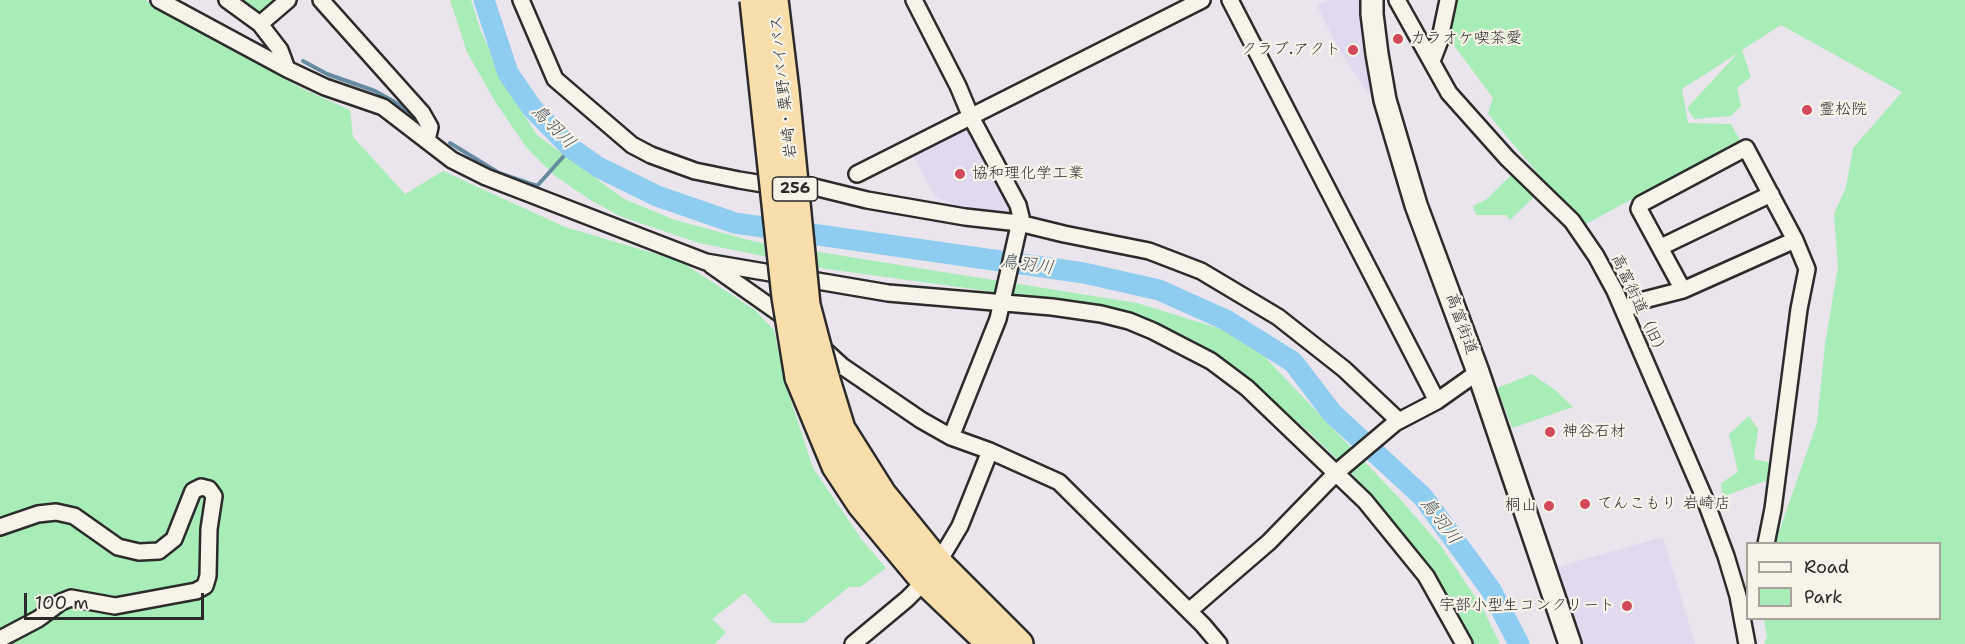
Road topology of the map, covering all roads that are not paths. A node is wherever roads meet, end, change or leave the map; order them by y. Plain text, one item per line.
1 (159, 0) edge
2 (227, 0) edge
3 (288, 0) edge
4 (321, 0) edge
5 (521, 0) edge
6 (754, 0) edge
7 (774, 0) edge
8 (914, 0) edge
9 (1202, 0) edge
10 (1230, 0) edge
11 (1372, 0) edge
12 (1397, 0) edge
13 (1448, 0) edge
14 (260, 24) junction
15 (1431, 61) junction
16 (286, 69) junction
17 (971, 117) junction
18 (427, 140) junction
19 (857, 174) dead end
20 (1771, 194) junction
21 (1018, 225) junction
22 (1795, 240) junction
23 (1661, 247) junction
24 (705, 262) junction
25 (1683, 290) junction
26 (1003, 302) junction
27 (1624, 311) junction
28 (1478, 372) junction
29 (812, 377) junction
30 (1437, 400) junction
31 (1397, 422) junction
32 (951, 437) junction
33 (990, 451) junction
34 (1338, 471) junction
35 (0, 527) edge
36 (1766, 542) edge
37 (932, 572) junction
38 (1743, 593) edge
39 (1189, 611) junction
40 (0, 639) edge
41 (1210, 641) edge
42 (853, 644) edge
43 (991, 644) edge
44 (1019, 644) edge
45 (1464, 644) edge
46 (1570, 644) edge
47 (1747, 644) edge

1 - 16 street
2 - 14 street
3 - 14 street
4 - 18 street
5 - 21 street
6 - 29 highway, 岩崎・粟野バイパス / 256, bridge
7 - 29 highway, 岩崎・粟野バイパス / 256, bridge
8 - 17 street
9 - 17 street
10 - 30 street
11 - 28 street, 高富街道
12 - 15 street, 高富街道（旧）
13 - 15 street
14 - 16 street
15 - 27 street, 高富街道（旧）
16 - 18 street
17 - 19 street
17 - 21 street
18 - 24 street
20 - 22 street
20 - 23 street
20 - 23 street
21 - 26 street
21 - 31 street
22 - 25 street
22 - 36 street
23 - 25 street
24 - 26 street
24 - 32 street
25 - 27 street
26 - 32 street
26 - 34 street
27 - 38 street, 高富街道（旧）
28 - 30 street
28 - 46 street, 高富街道
29 - 37 highway, 岩崎・粟野バイパス / 256
30 - 31 street
31 - 34 street
32 - 33 street
33 - 37 street
33 - 39 street
34 - 39 street
34 - 45 street
35 - 40 street
37 - 42 street
37 - 43 highway, 岩崎・粟野バイパス / 256
37 - 44 highway, 岩崎・粟野バイパス / 256
38 - 47 street, 高富街道（旧）
39 - 41 street

